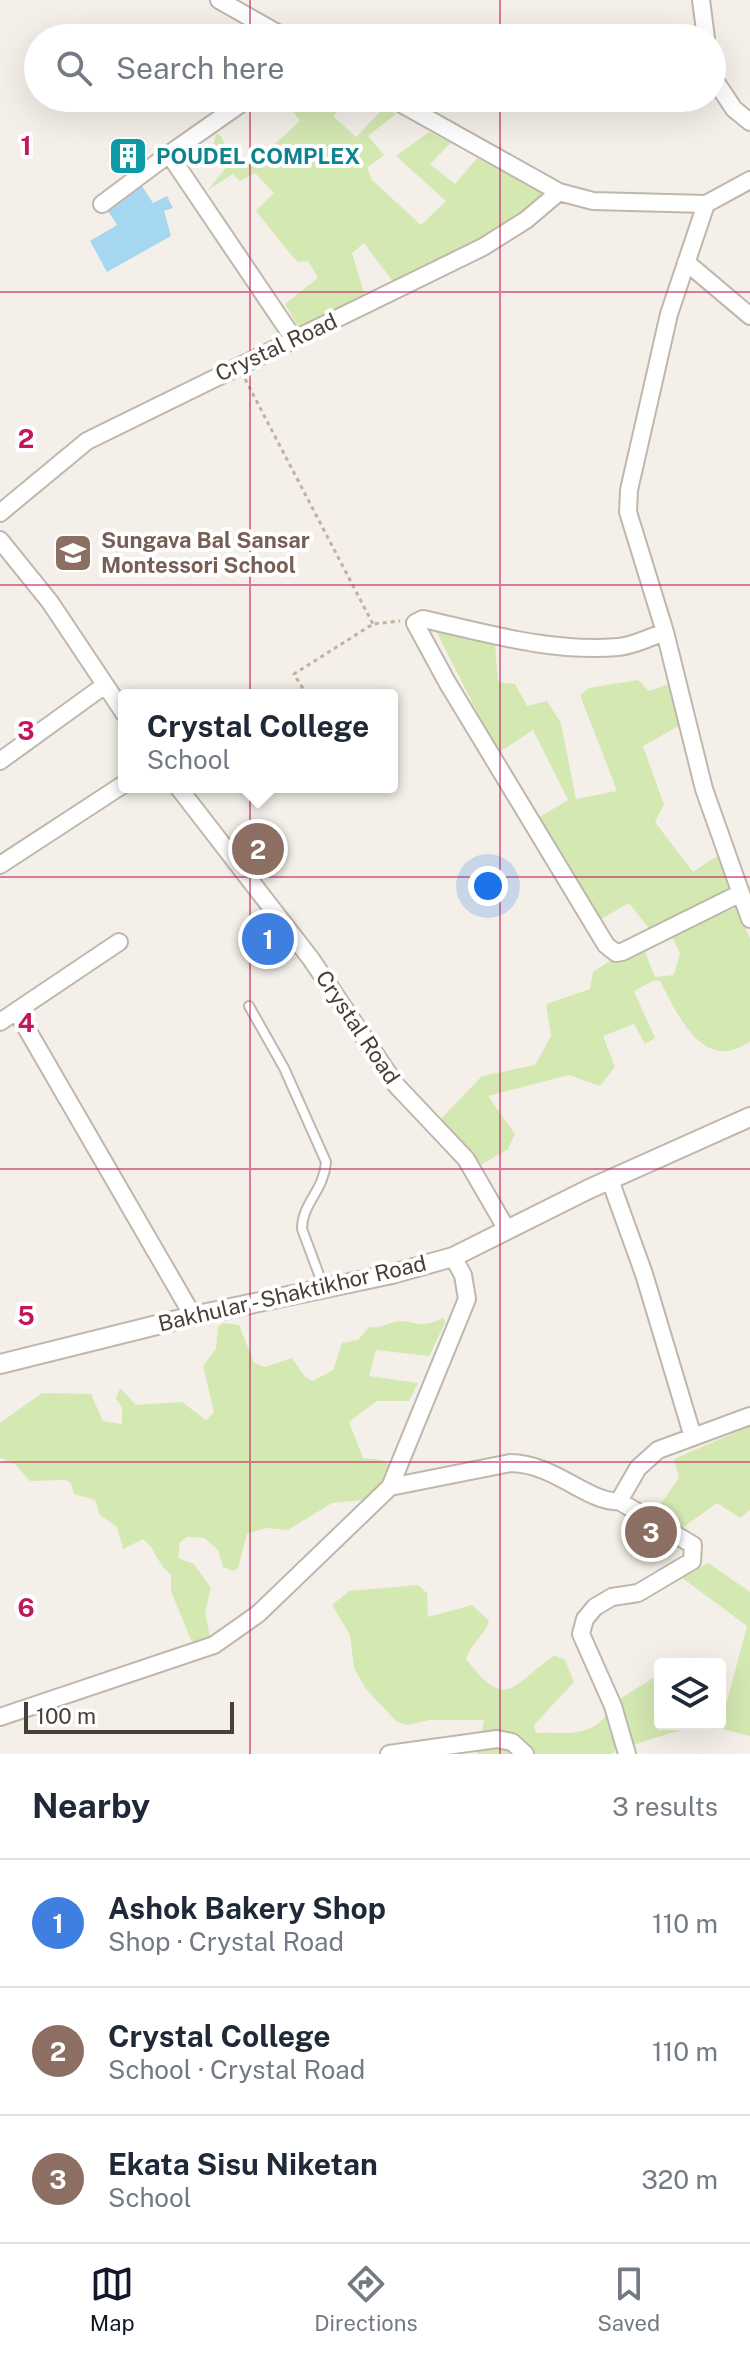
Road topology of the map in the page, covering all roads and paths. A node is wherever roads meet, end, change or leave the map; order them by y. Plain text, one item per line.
1 (219, 0) edge
2 (701, 0) edge
3 (261, 24) edge
4 (704, 24) edge
5 (726, 97) edge
6 (229, 112) edge
7 (416, 112) edge
8 (750, 122) edge
9 (169, 154) junction
10 (750, 180) edge
11 (559, 192) junction
12 (102, 204) dead end
13 (706, 204) junction
14 (686, 262) junction
15 (750, 316) edge
16 (294, 339) junction
17 (238, 364) junction
18 (0, 513) edge
19 (0, 540) edge
20 (415, 623) junction
21 (373, 624) junction
22 (665, 632) junction
23 (105, 685) junction
24 (303, 689) edge
25 (118, 704) edge
26 (0, 761) edge
27 (118, 788) edge
28 (183, 793) edge
29 (0, 865) edge
30 (741, 893) junction
31 (750, 919) edge
32 (119, 942) dead end
33 (249, 1006) dead end
34 (17, 1012) junction
35 (0, 1022) edge
36 (750, 1117) edge
37 (610, 1180) junction
38 (506, 1228) junction
39 (453, 1257) junction
40 (324, 1288) junction
41 (193, 1316) junction
42 (0, 1364) edge
43 (750, 1416) edge
44 (693, 1437) junction
45 (390, 1487) junction
46 (619, 1501) junction
47 (0, 1717) edge
48 (389, 1754) edge
49 (525, 1754) edge
50 (627, 1754) edge

1 - 3 street
2 - 4 street
5 - 8 street
6 - 9 street
7 - 11 street
9 - 12 street
9 - 16 street
10 - 13 street
11 - 13 street
11 - 16 street, Crystal Road
13 - 14 street
14 - 15 street
14 - 22 street
16 - 17 street, Crystal Road
17 - 18 street, Crystal Road
17 - 21 path
19 - 23 street
20 - 21 path
20 - 22 street
20 - 30 street
21 - 24 path
22 - 30 street
23 - 25 street
23 - 26 street
27 - 29 street
28 - 38 street, Crystal Road
30 - 31 street
32 - 34 street
33 - 40 lane
34 - 35 street
34 - 41 street
36 - 37 street, Bakhular - Shaktikhor Road
37 - 38 street, Bakhular - Shaktikhor Road
37 - 44 street
38 - 39 street, Bakhular - Shaktikhor Road
39 - 40 street, Bakhular - Shaktikhor Road
39 - 45 street
40 - 41 street, Bakhular - Shaktikhor Road
41 - 42 street, Bakhular - Shaktikhor Road
43 - 44 street
44 - 46 street
45 - 46 street
45 - 47 street
46 - 50 street
48 - 49 street

